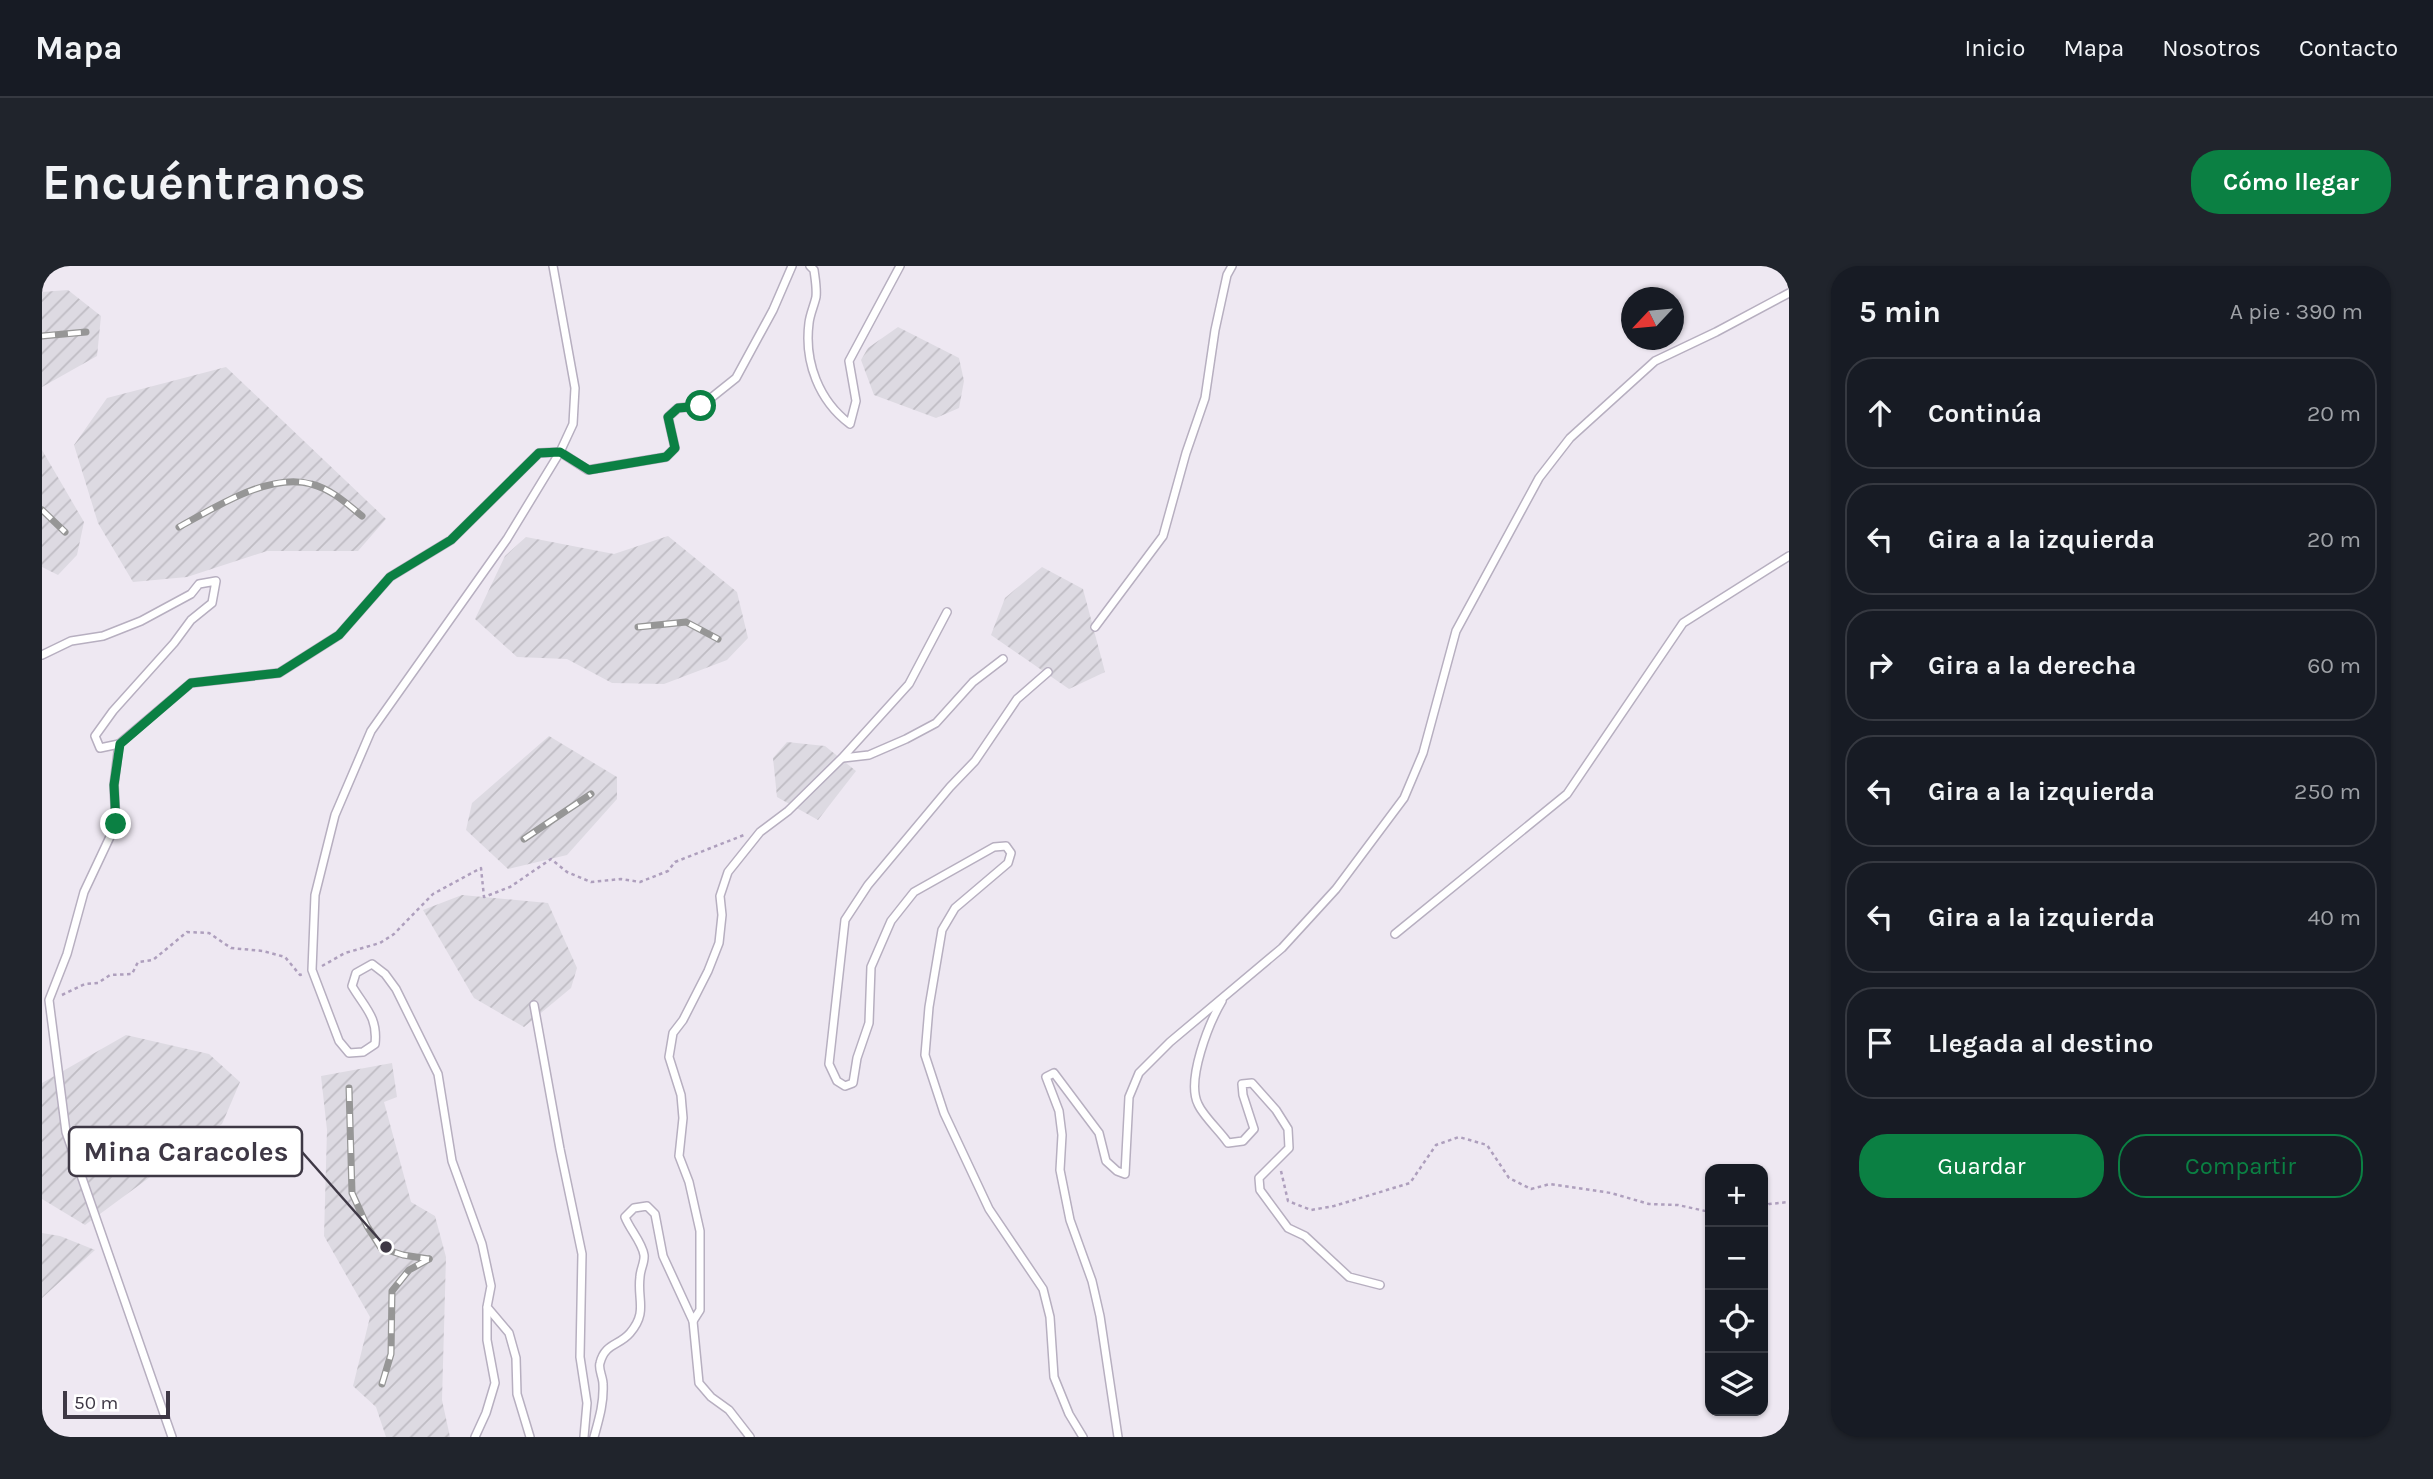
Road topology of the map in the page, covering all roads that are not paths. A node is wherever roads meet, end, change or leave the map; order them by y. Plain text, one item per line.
1 (553, 266) edge
2 (792, 266) edge
3 (810, 266) edge
4 (900, 266) edge
5 (1232, 266) edge
6 (1789, 293) edge
7 (560, 452) junction
8 (1789, 556) edge
9 (947, 612) dead end
10 (1095, 627) dead end
11 (42, 655) edge
12 (1003, 659) dead end
13 (1048, 672) dead end
14 (120, 744) junction
15 (842, 758) junction
16 (1395, 934) dead end
17 (1224, 997) junction
18 (534, 1004) dead end
19 (1380, 1284) dead end
20 (487, 1307) junction
21 (694, 1321) junction
22 (172, 1437) edge
23 (475, 1437) edge
24 (530, 1437) edge
25 (584, 1437) edge
26 (594, 1437) edge
27 (750, 1437) edge
28 (1083, 1437) edge
29 (1118, 1437) edge

1 - 7 lane
2 - 7 lane
3 - 4 lane
5 - 10 lane
6 - 17 lane
7 - 14 lane
7 - 20 lane
8 - 16 lane
9 - 15 lane
11 - 14 lane
12 - 15 lane
13 - 28 lane
14 - 22 lane
15 - 21 lane
17 - 19 lane
17 - 29 lane
18 - 25 lane
20 - 23 lane
20 - 24 lane
21 - 26 lane
21 - 27 lane

